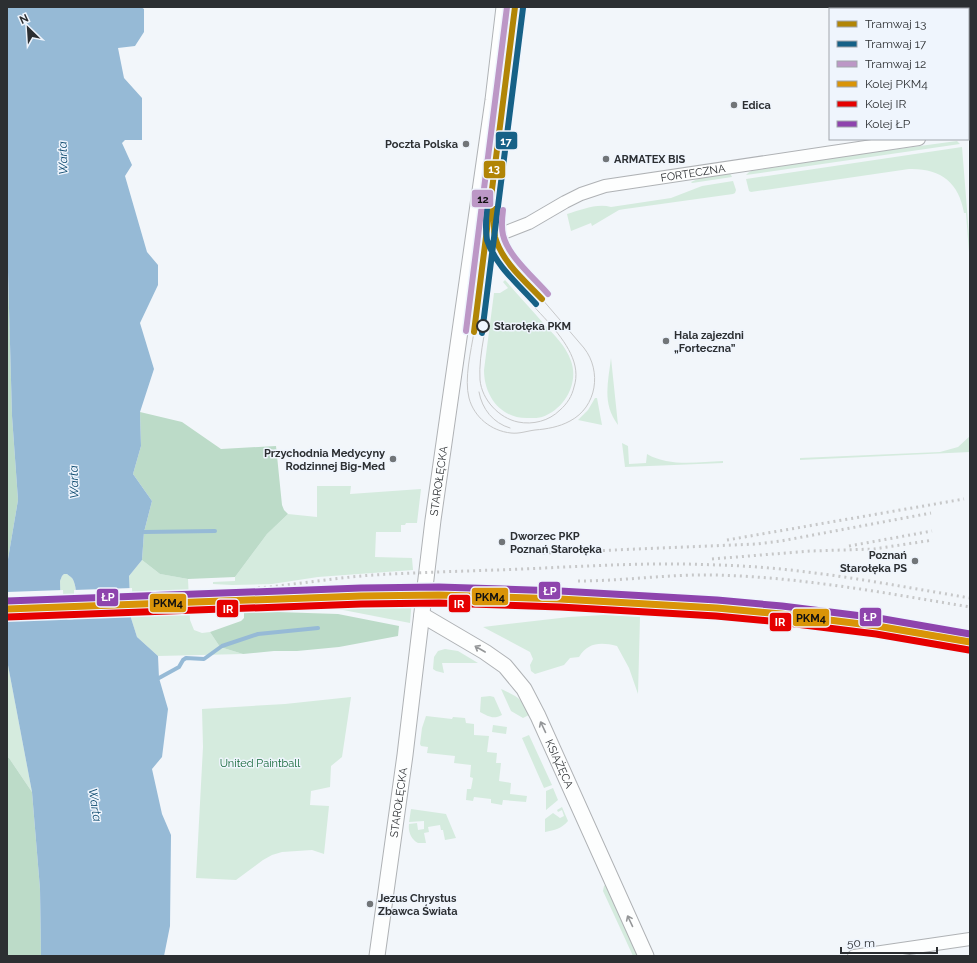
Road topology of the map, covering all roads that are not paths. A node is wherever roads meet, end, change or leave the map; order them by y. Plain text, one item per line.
1 (504, 7) edge
2 (913, 140) edge
3 (475, 226) junction
4 (422, 615) junction
5 (970, 940) edge
6 (378, 956) edge
7 (646, 956) edge
8 (854, 956) edge

1 - 3 street, STAROŁĘCKA
2 - 3 street, FORTECZNA
3 - 4 street, STAROŁĘCKA
4 - 6 street, STAROŁĘCKA
7 -> 4 street, KSIĄŻĘCA
5 - 8 street

